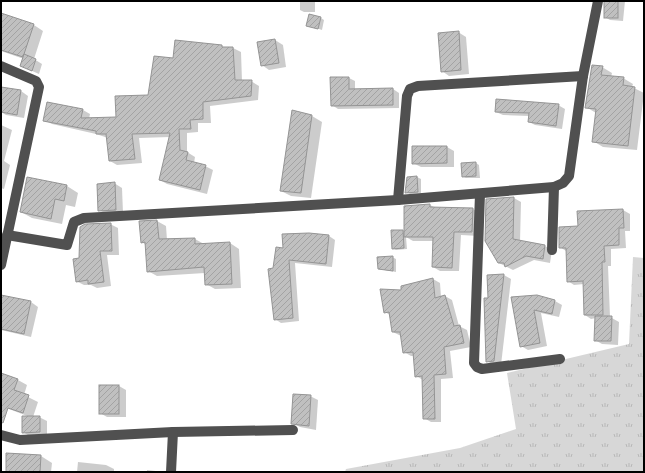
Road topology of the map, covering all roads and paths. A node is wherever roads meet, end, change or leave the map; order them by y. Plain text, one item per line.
1 (598, 1) edge
2 (1, 66) edge
3 (583, 76) junction
4 (554, 187) junction
5 (480, 194) junction
6 (398, 200) junction
7 (7, 235) junction
8 (552, 250) dead end
9 (1, 265) edge
10 (560, 359) dead end
11 (293, 430) dead end
12 (173, 432) junction
13 (1, 434) edge
14 (171, 472) edge

1 - 3 street
2 - 7 street
3 - 4 street
3 - 6 street
4 - 5 street
4 - 8 street
5 - 6 street
5 - 10 street
6 - 7 street
7 - 9 street
11 - 12 street
12 - 13 street
12 - 14 street

